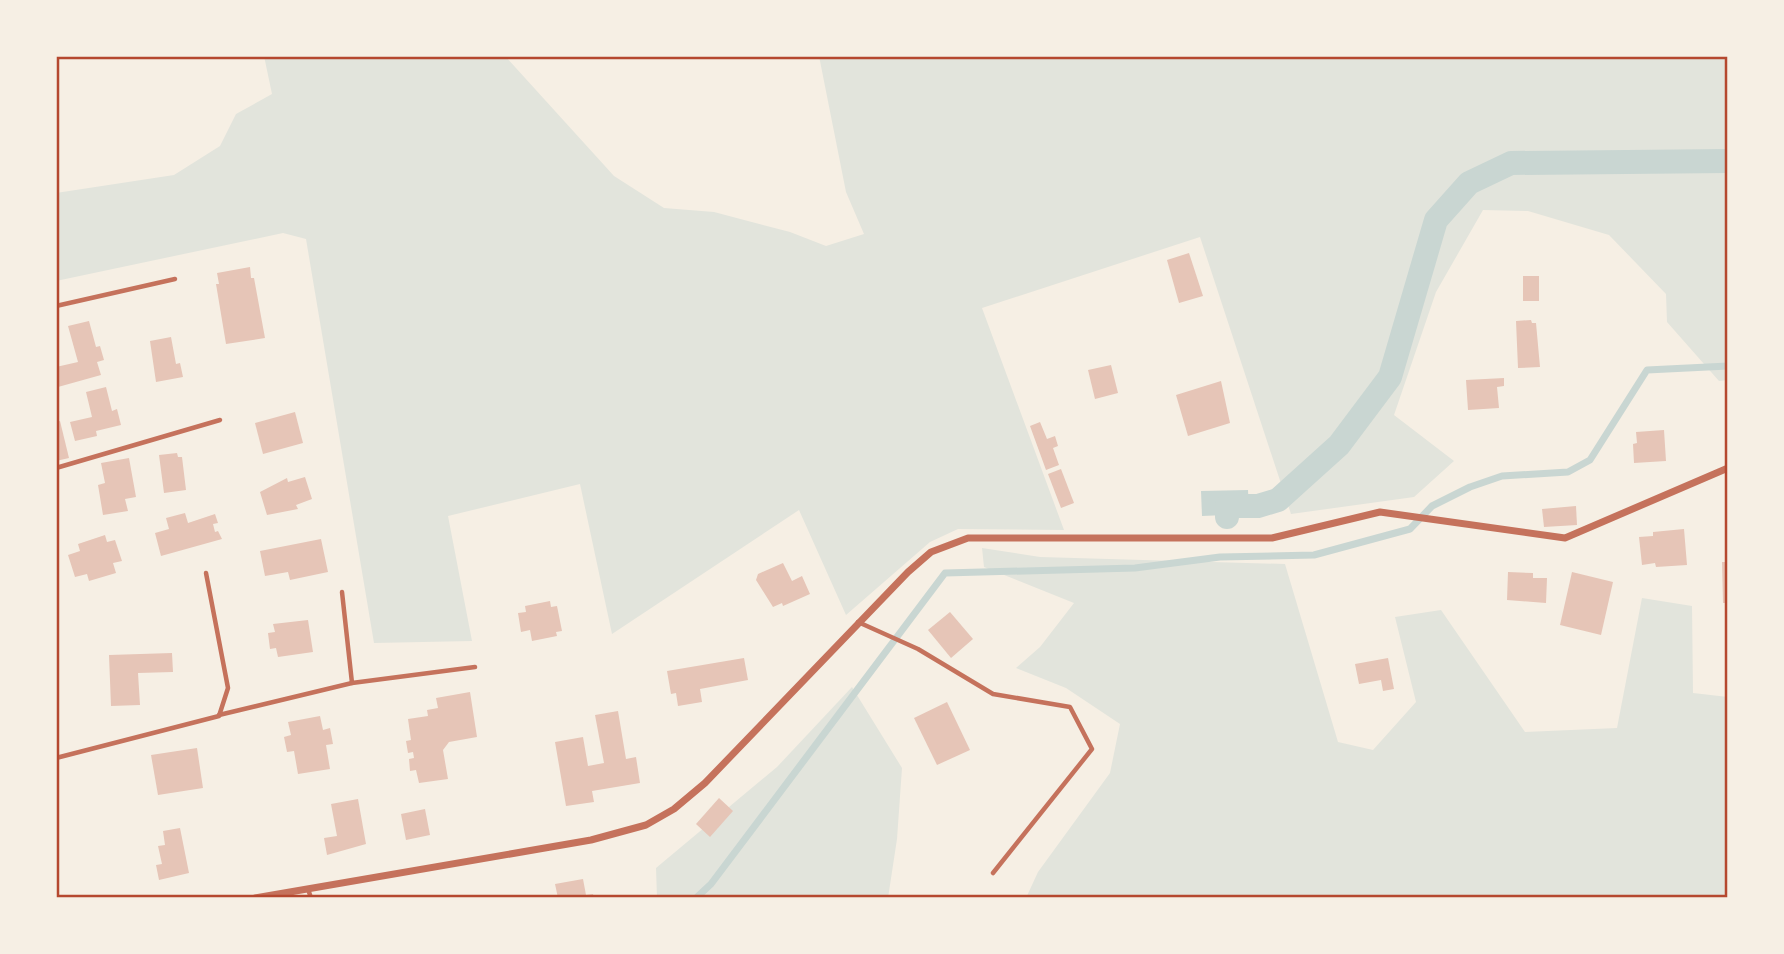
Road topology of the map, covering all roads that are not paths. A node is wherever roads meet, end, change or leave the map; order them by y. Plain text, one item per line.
1 (175, 278) dead end
2 (56, 306) edge
3 (220, 420) dead end
4 (56, 468) edge
5 (1728, 468) edge
6 (206, 573) dead end
7 (342, 592) dead end
8 (857, 621) junction
9 (475, 667) dead end
10 (352, 684) junction
11 (219, 716) junction
12 (56, 758) edge
13 (993, 873) dead end
14 (308, 888) junction
15 (254, 898) edge
16 (311, 898) edge

1 - 2 lane
3 - 4 lane
5 - 8 street
6 - 11 lane
7 - 10 lane
8 - 13 lane
8 - 14 street
9 - 10 lane
10 - 11 lane
11 - 12 lane
14 - 15 street
14 - 16 lane

